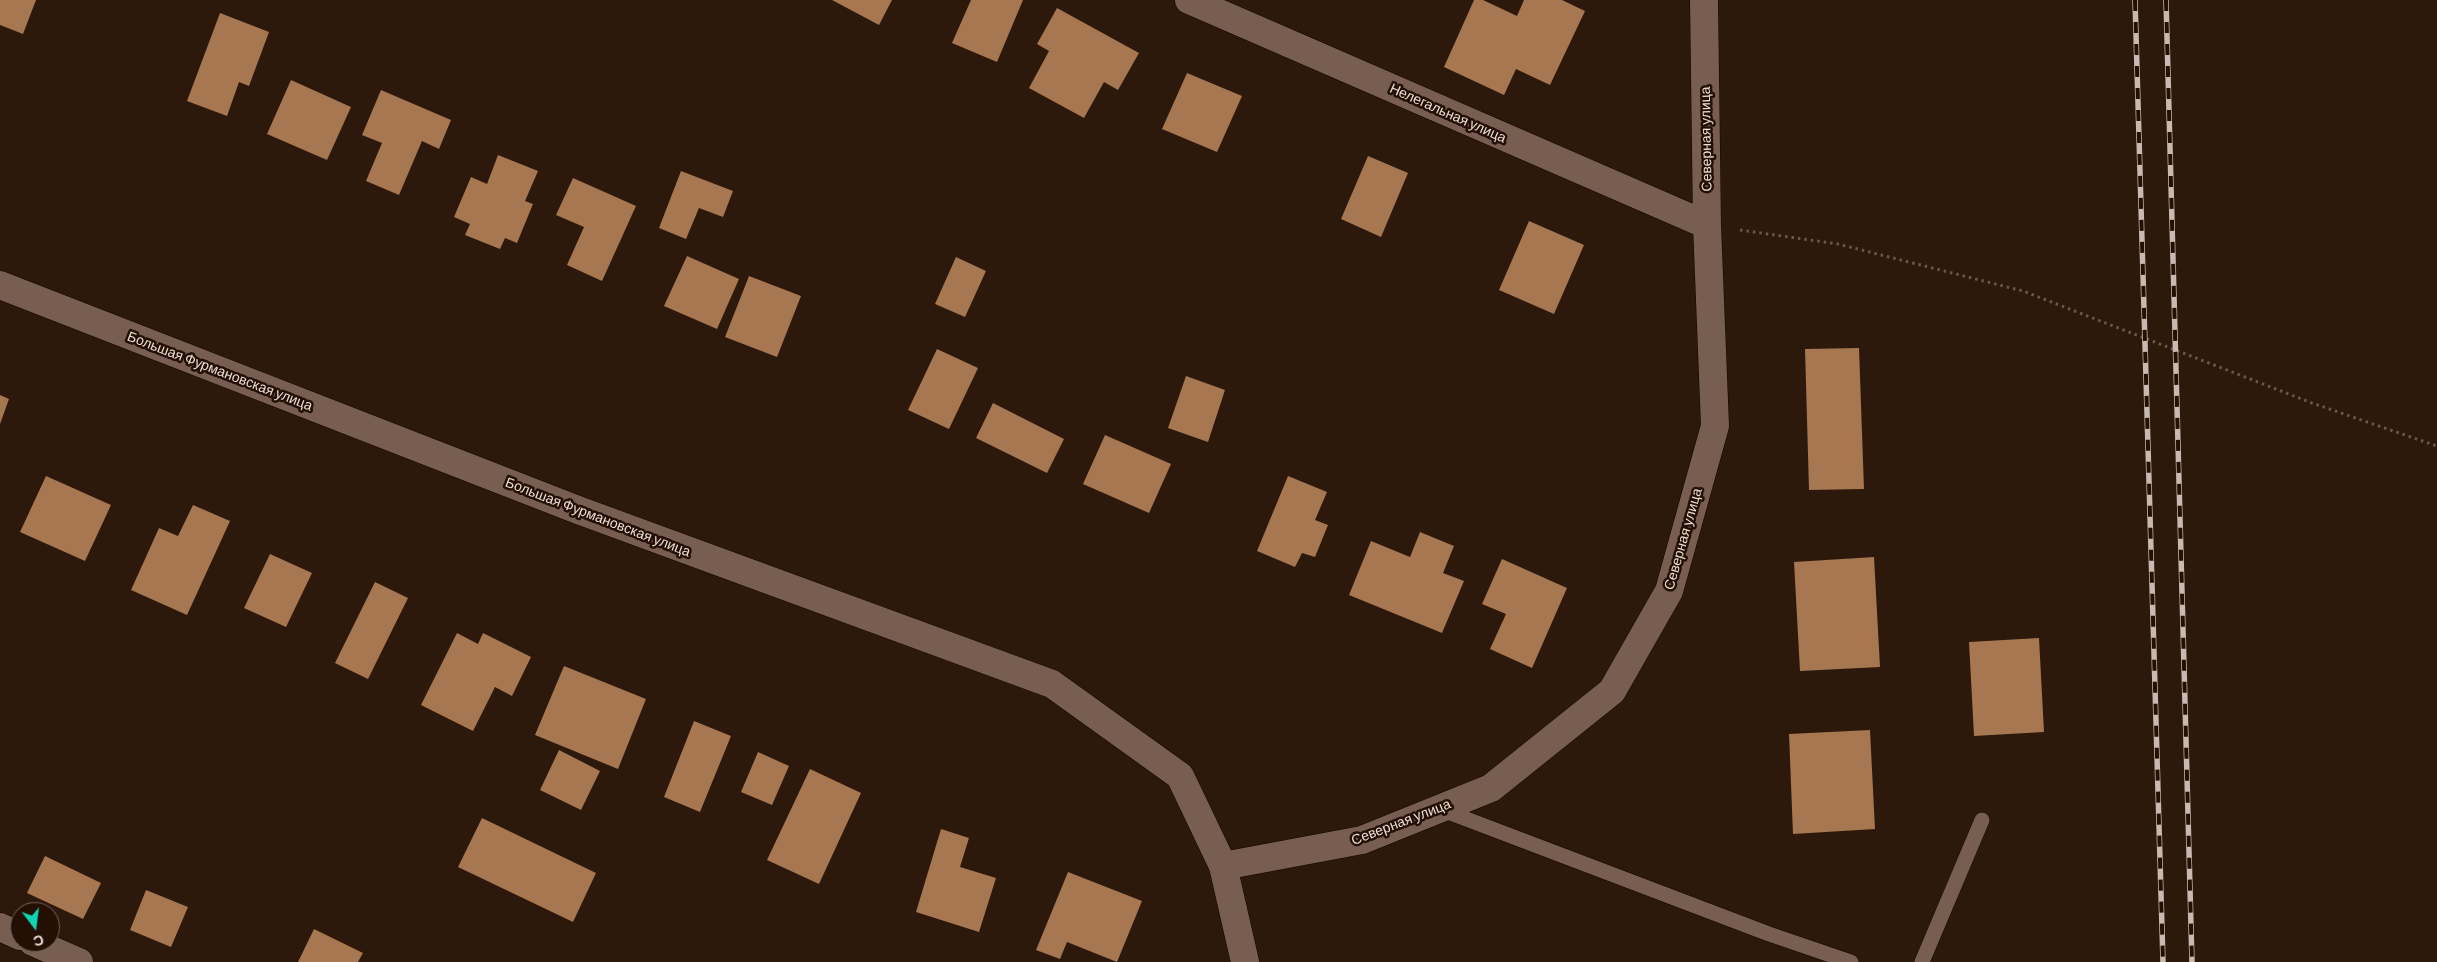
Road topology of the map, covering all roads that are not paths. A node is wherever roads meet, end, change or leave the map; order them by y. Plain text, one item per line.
1 (1189, 0) edge
2 (1704, 0) edge
3 (1707, 225) junction
4 (0, 285) edge
5 (1438, 809) junction
6 (1982, 820) dead end
7 (1223, 866) junction
8 (56, 952) edge
9 (79, 962) edge
10 (1245, 962) edge
11 (1851, 962) edge
12 (1922, 962) edge

1 - 3 street, Нелегальная улица
2 - 3 street, Северная улица
3 - 5 street, Северная улица
4 - 7 street, Большая Фурмановская улица
5 - 7 street, Северная улица
5 - 11 lane
6 - 12 lane
7 - 10 street
8 - 9 street

